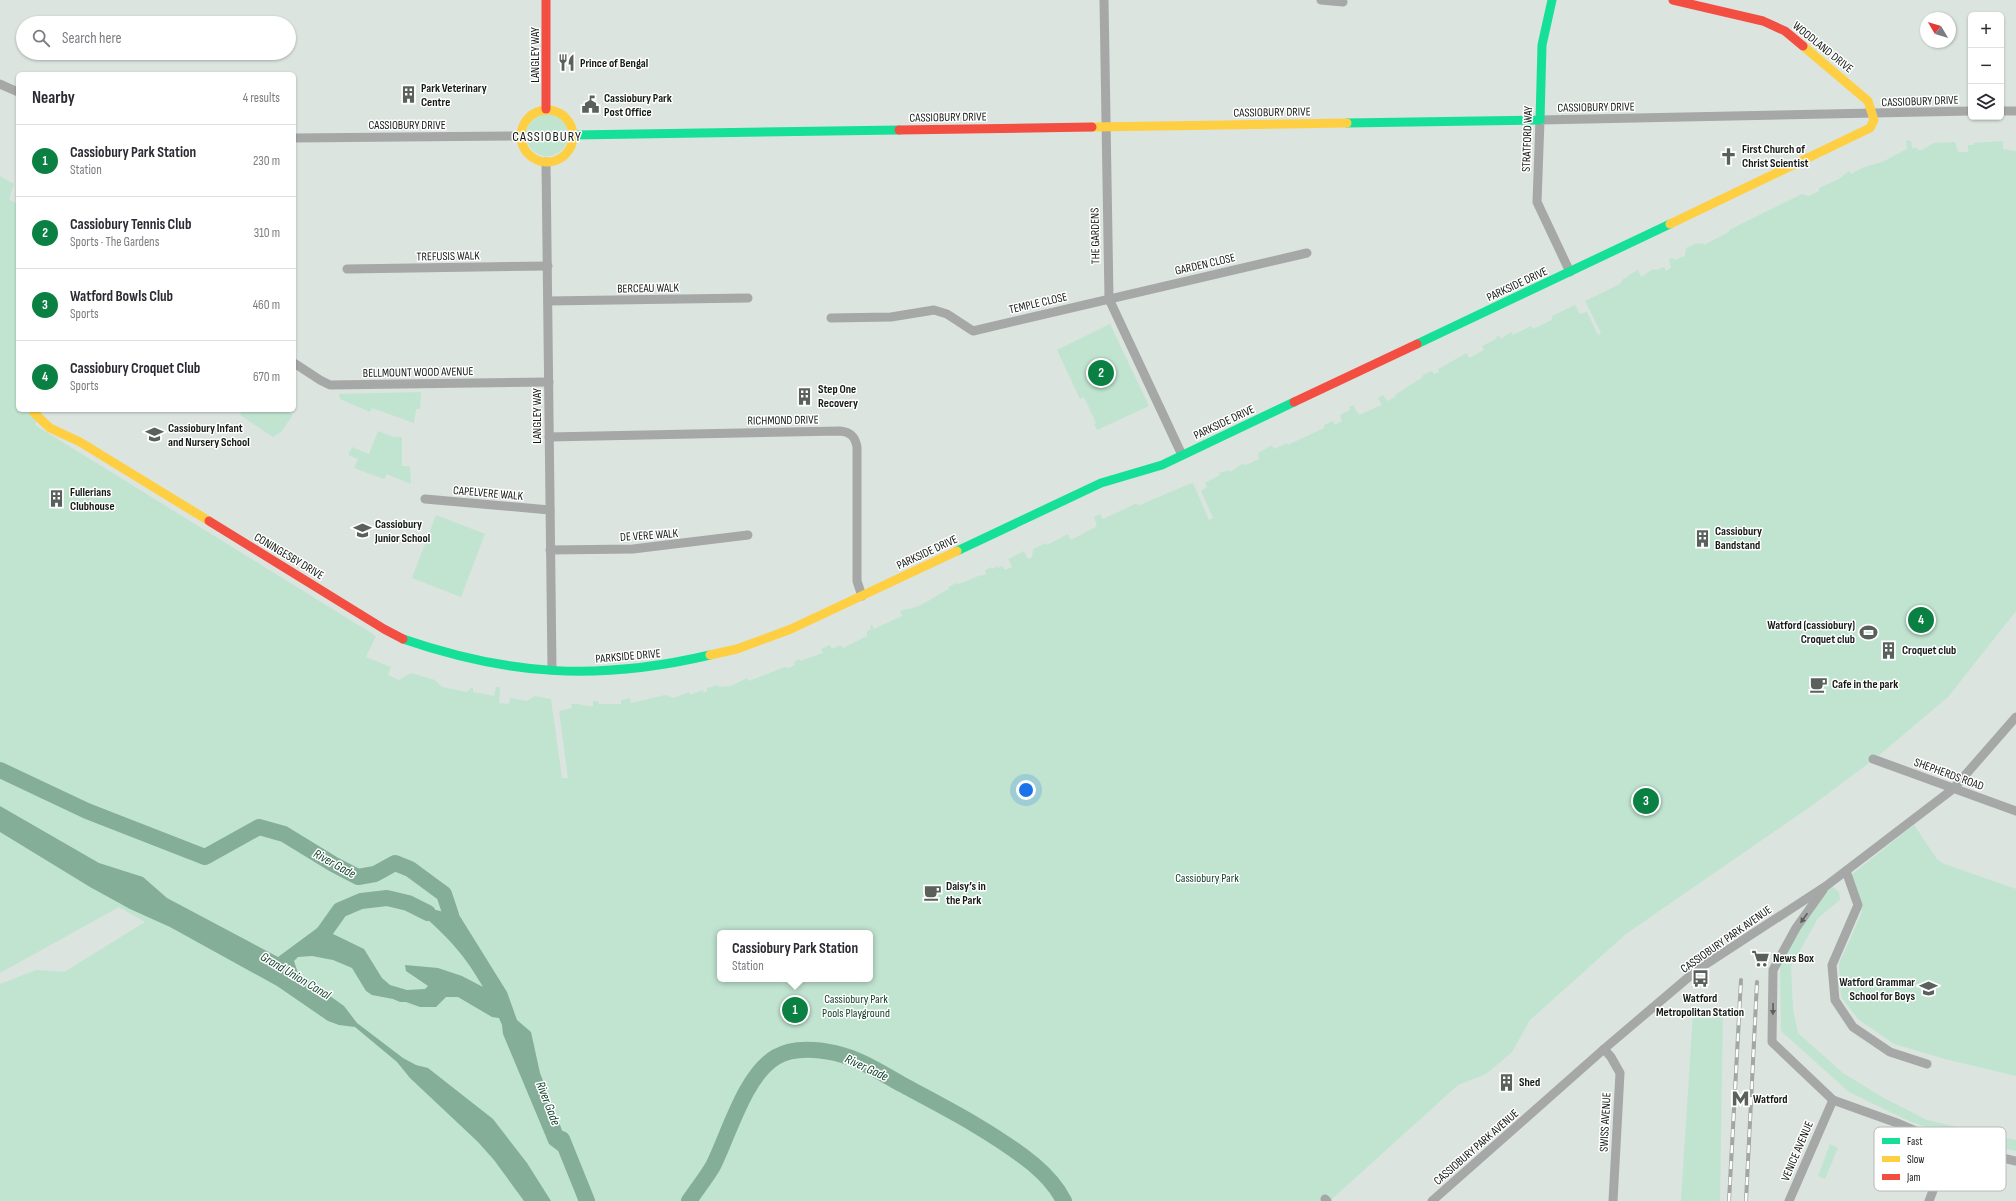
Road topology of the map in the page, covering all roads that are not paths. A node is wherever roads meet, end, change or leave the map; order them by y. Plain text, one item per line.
1 (546, 0) edge
2 (1104, 0) edge
3 (1321, 0) edge
4 (1552, 0) edge
5 (1674, 0) edge
6 (1343, 2) dead end
7 (0, 84) edge
8 (16, 91) edge
9 (546, 109) junction
10 (1968, 111) edge
11 (2004, 111) edge
12 (2016, 111) edge
13 (1873, 114) junction
14 (1540, 120) junction
15 (1106, 126) junction
16 (574, 135) junction
17 (521, 136) junction
18 (296, 138) edge
19 (546, 162) junction
20 (1307, 253) dead end
21 (548, 266) junction
22 (347, 269) dead end
23 (1570, 272) junction
24 (748, 298) dead end
25 (1109, 299) junction
26 (548, 301) junction
27 (832, 318) dead end
28 (296, 364) edge
29 (549, 382) junction
30 (34, 413) dead end
31 (549, 437) junction
32 (1182, 455) junction
33 (425, 499) dead end
34 (550, 510) junction
35 (748, 535) dead end
36 (550, 550) junction
37 (862, 596) junction
38 (552, 670) junction
39 (2016, 717) edge
40 (1873, 759) dead end
41 (1953, 789) junction
42 (2016, 811) edge
43 (1846, 871) junction
44 (1826, 886) junction
45 (1604, 1049) junction
46 (1927, 1064) dead end
47 (1833, 1100) junction
48 (1906, 1127) edge
49 (2006, 1159) edge
50 (2016, 1161) edge
51 (1933, 1191) edge
52 (1432, 1201) edge
53 (1613, 1201) edge
54 (1789, 1201) edge
55 (1929, 1201) edge

1 - 9 street, LANGLEY WAY
2 - 15 street, THE GARDENS
3 - 6 street
4 - 14 street, STRATFORD WAY
5 - 13 street, WOODLAND DRIVE
7 - 8 street
9 - 16 street
9 - 17 street
10 - 13 street, CASSIOBURY DRIVE
11 - 12 street
13 - 14 street, CASSIOBURY DRIVE
13 - 23 street, PARKSIDE DRIVE
14 - 15 street, CASSIOBURY DRIVE
14 - 23 street, STRATFORD WAY
15 - 16 street, CASSIOBURY DRIVE
15 - 25 street, THE GARDENS
16 - 19 street
17 - 18 street, CASSIOBURY DRIVE
17 - 19 street
19 - 21 street, LANGLEY WAY
20 - 25 street, GARDEN CLOSE
21 - 22 street, TREFUSIS WALK
21 - 26 street, LANGLEY WAY
23 - 32 street, PARKSIDE DRIVE
24 - 26 street, BERCEAU WALK
25 - 27 street, TEMPLE CLOSE
25 - 32 street, THE GARDENS
26 - 29 street, LANGLEY WAY
28 - 29 street, BELLMOUNT WOOD AVENUE
29 - 31 street, LANGLEY WAY
30 - 38 street, CONINGESBY DRIVE
31 - 34 street, LANGLEY WAY
31 - 37 street, RICHMOND DRIVE
32 - 37 street, PARKSIDE DRIVE
33 - 34 street, CAPELVERE WALK
34 - 36 street, LANGLEY WAY
35 - 36 street, DE VERE WALK
36 - 38 street, LANGLEY WAY
37 - 38 street, PARKSIDE DRIVE
39 - 41 street, CASSIOBURY PARK AVENUE
40 - 41 street, SHEPHERDS ROAD
41 - 42 street, SHEPHERDS ROAD
41 - 43 street, CASSIOBURY PARK AVENUE
43 - 44 street, CASSIOBURY PARK AVENUE
43 - 46 street
44 - 45 street, CASSIOBURY PARK AVENUE
44 -> 47 street
45 - 52 street, CASSIOBURY PARK AVENUE
45 - 53 street, SWISS AVENUE
47 - 48 street
47 - 54 street, VENICE AVENUE
49 - 50 street
51 - 55 street

